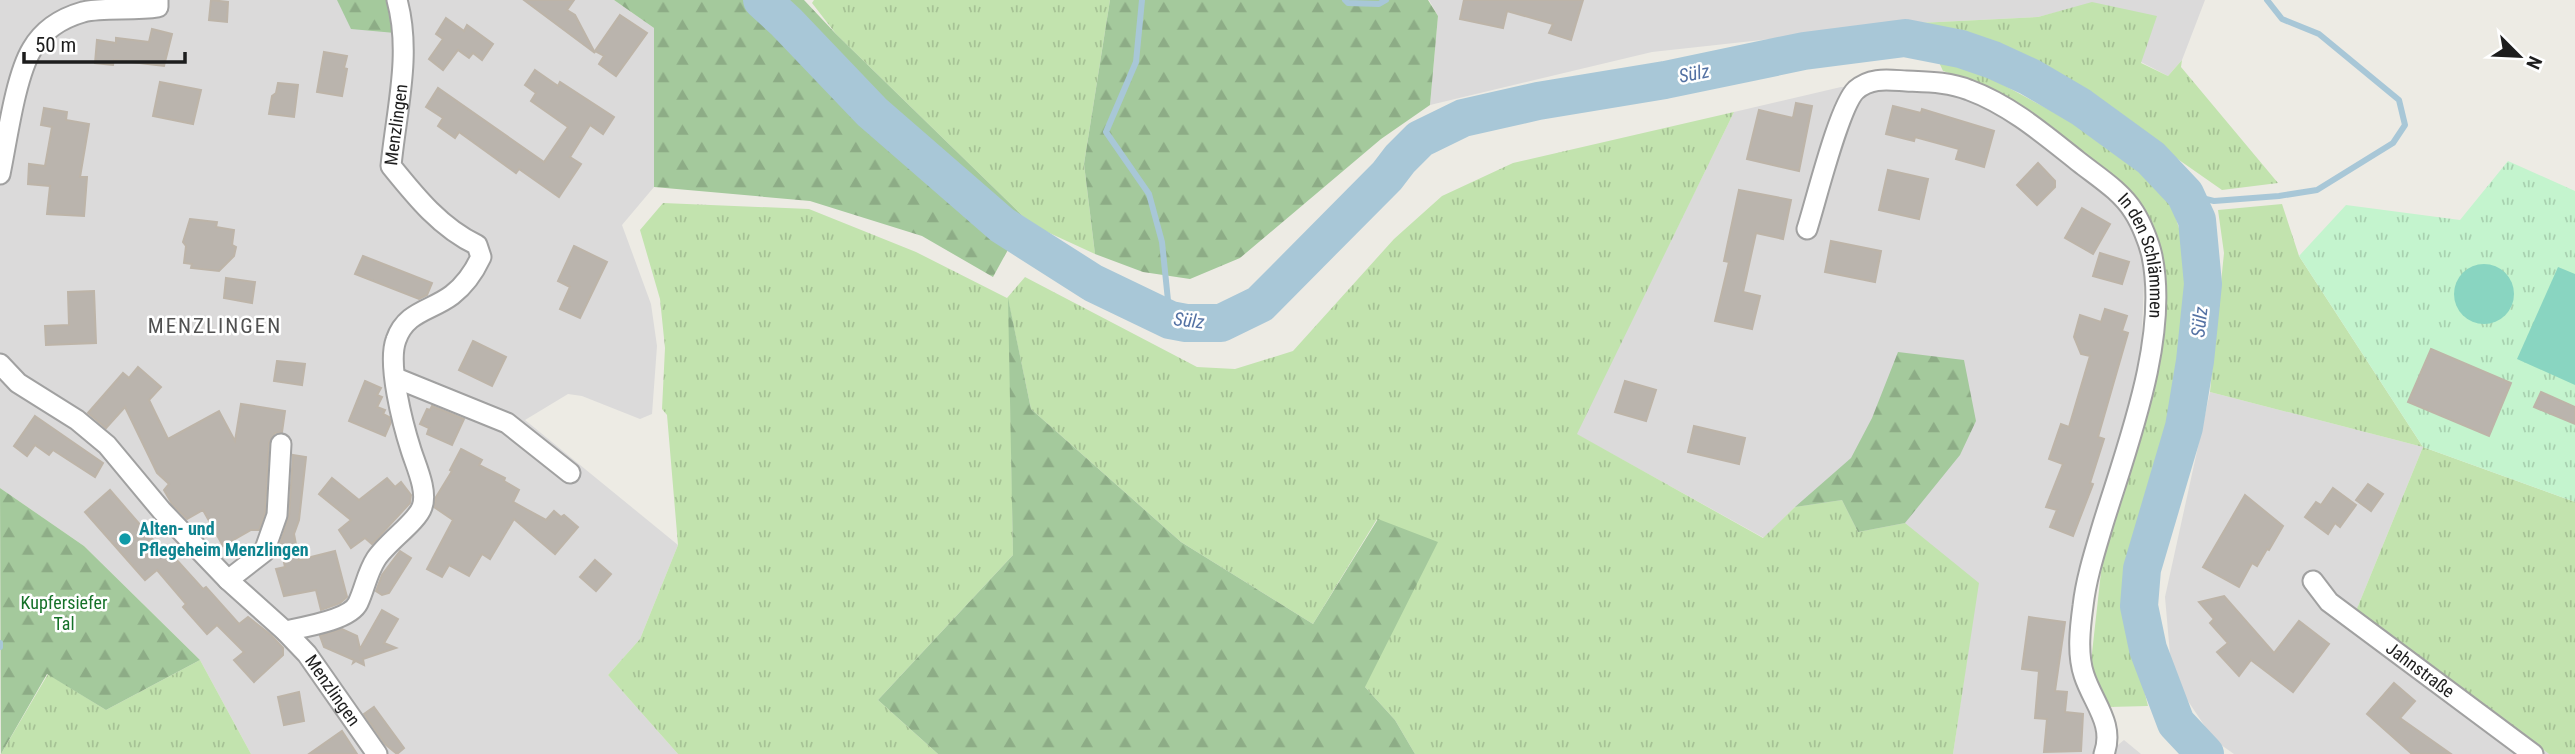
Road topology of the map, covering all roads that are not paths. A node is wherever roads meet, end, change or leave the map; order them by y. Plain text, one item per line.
1 (158, 0) edge
2 (397, 0) edge
3 (0, 174) edge
4 (1807, 229) dead end
5 (0, 363) edge
6 (396, 378) junction
7 (281, 444) dead end
8 (570, 473) dead end
9 (228, 580) junction
10 (2313, 581) dead end
11 (285, 631) junction
12 (377, 754) edge
13 (2104, 754) edge
14 (2533, 754) edge

1 - 3 street
2 - 6 street, Menzlingen
4 - 13 street, In den Schlämmen
5 - 9 street, Menzlingen
6 - 8 street
6 - 11 street, Menzlingen
7 - 9 street
9 - 11 street, Menzlingen
10 - 14 street, Jahnstraße
11 - 12 street, Menzlingen

